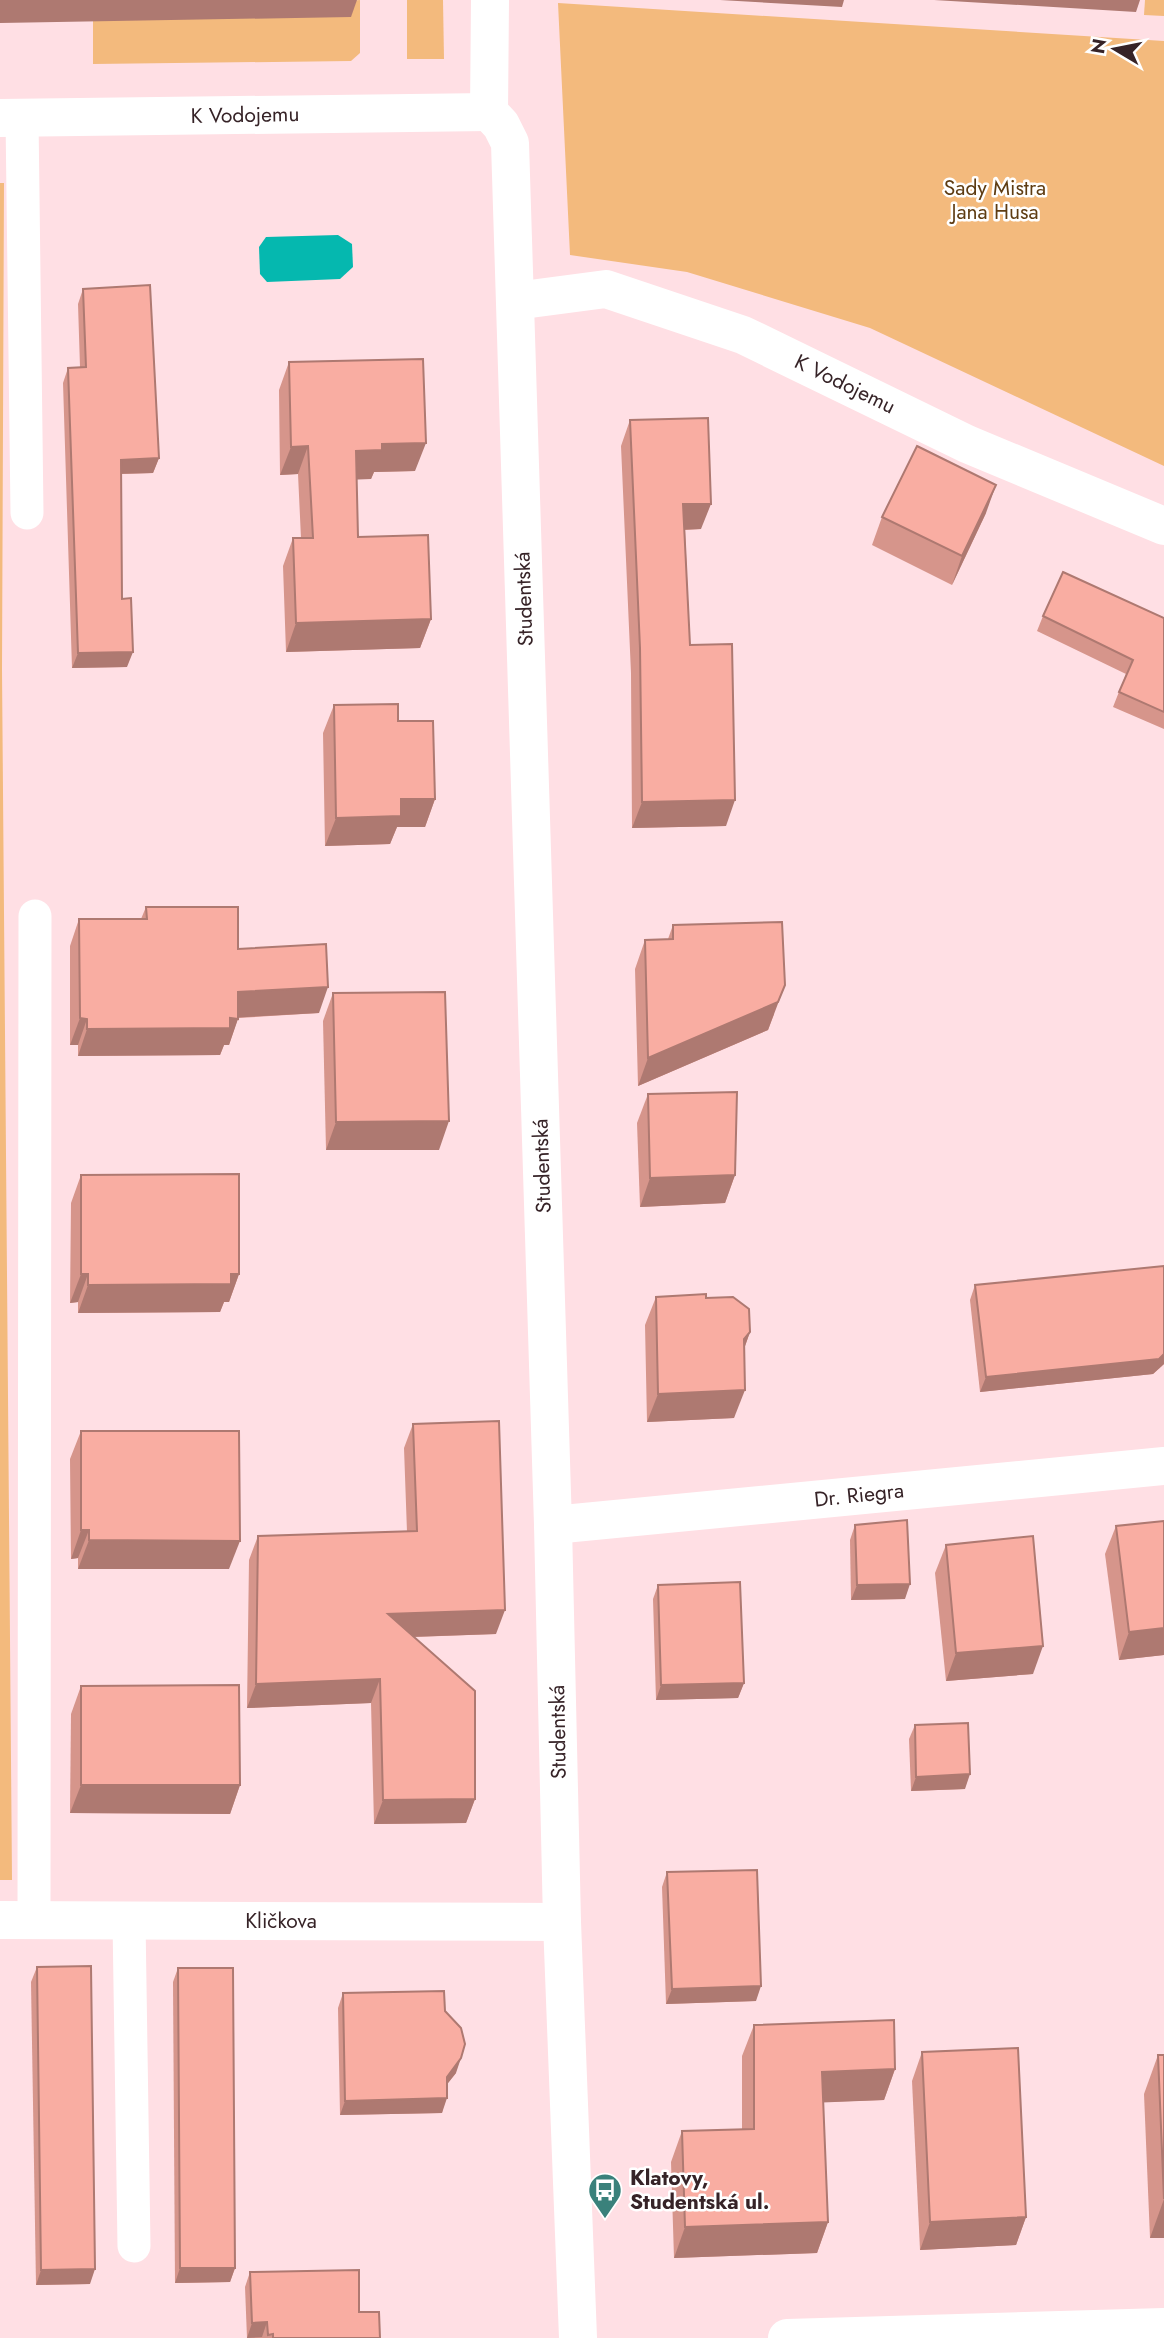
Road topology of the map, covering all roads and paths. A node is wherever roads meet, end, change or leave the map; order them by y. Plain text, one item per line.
1 (490, 0) edge
2 (489, 112) junction
3 (11, 117) edge
4 (515, 301) junction
5 (27, 513) dead end
6 (1164, 526) edge
7 (35, 916) dead end
8 (1164, 1466) edge
9 (553, 1525) junction
10 (17, 1920) edge
11 (129, 1920) junction
12 (562, 1922) junction
13 (134, 2246) dead end
14 (1164, 2327) edge
15 (578, 2338) edge
16 (787, 2338) edge

1 - 2 street
2 - 3 street, K Vodojemu
2 - 4 street, Studentská
3 - 5 lane
4 - 6 street, K Vodojemu
4 - 9 street, Studentská
7 - 10 lane
8 - 9 street, Dr. Riegra
9 - 12 street, Studentská
10 - 11 street, Kličkova
11 - 12 street, Kličkova
11 - 13 lane
12 - 15 street, Studentská
14 - 16 street

